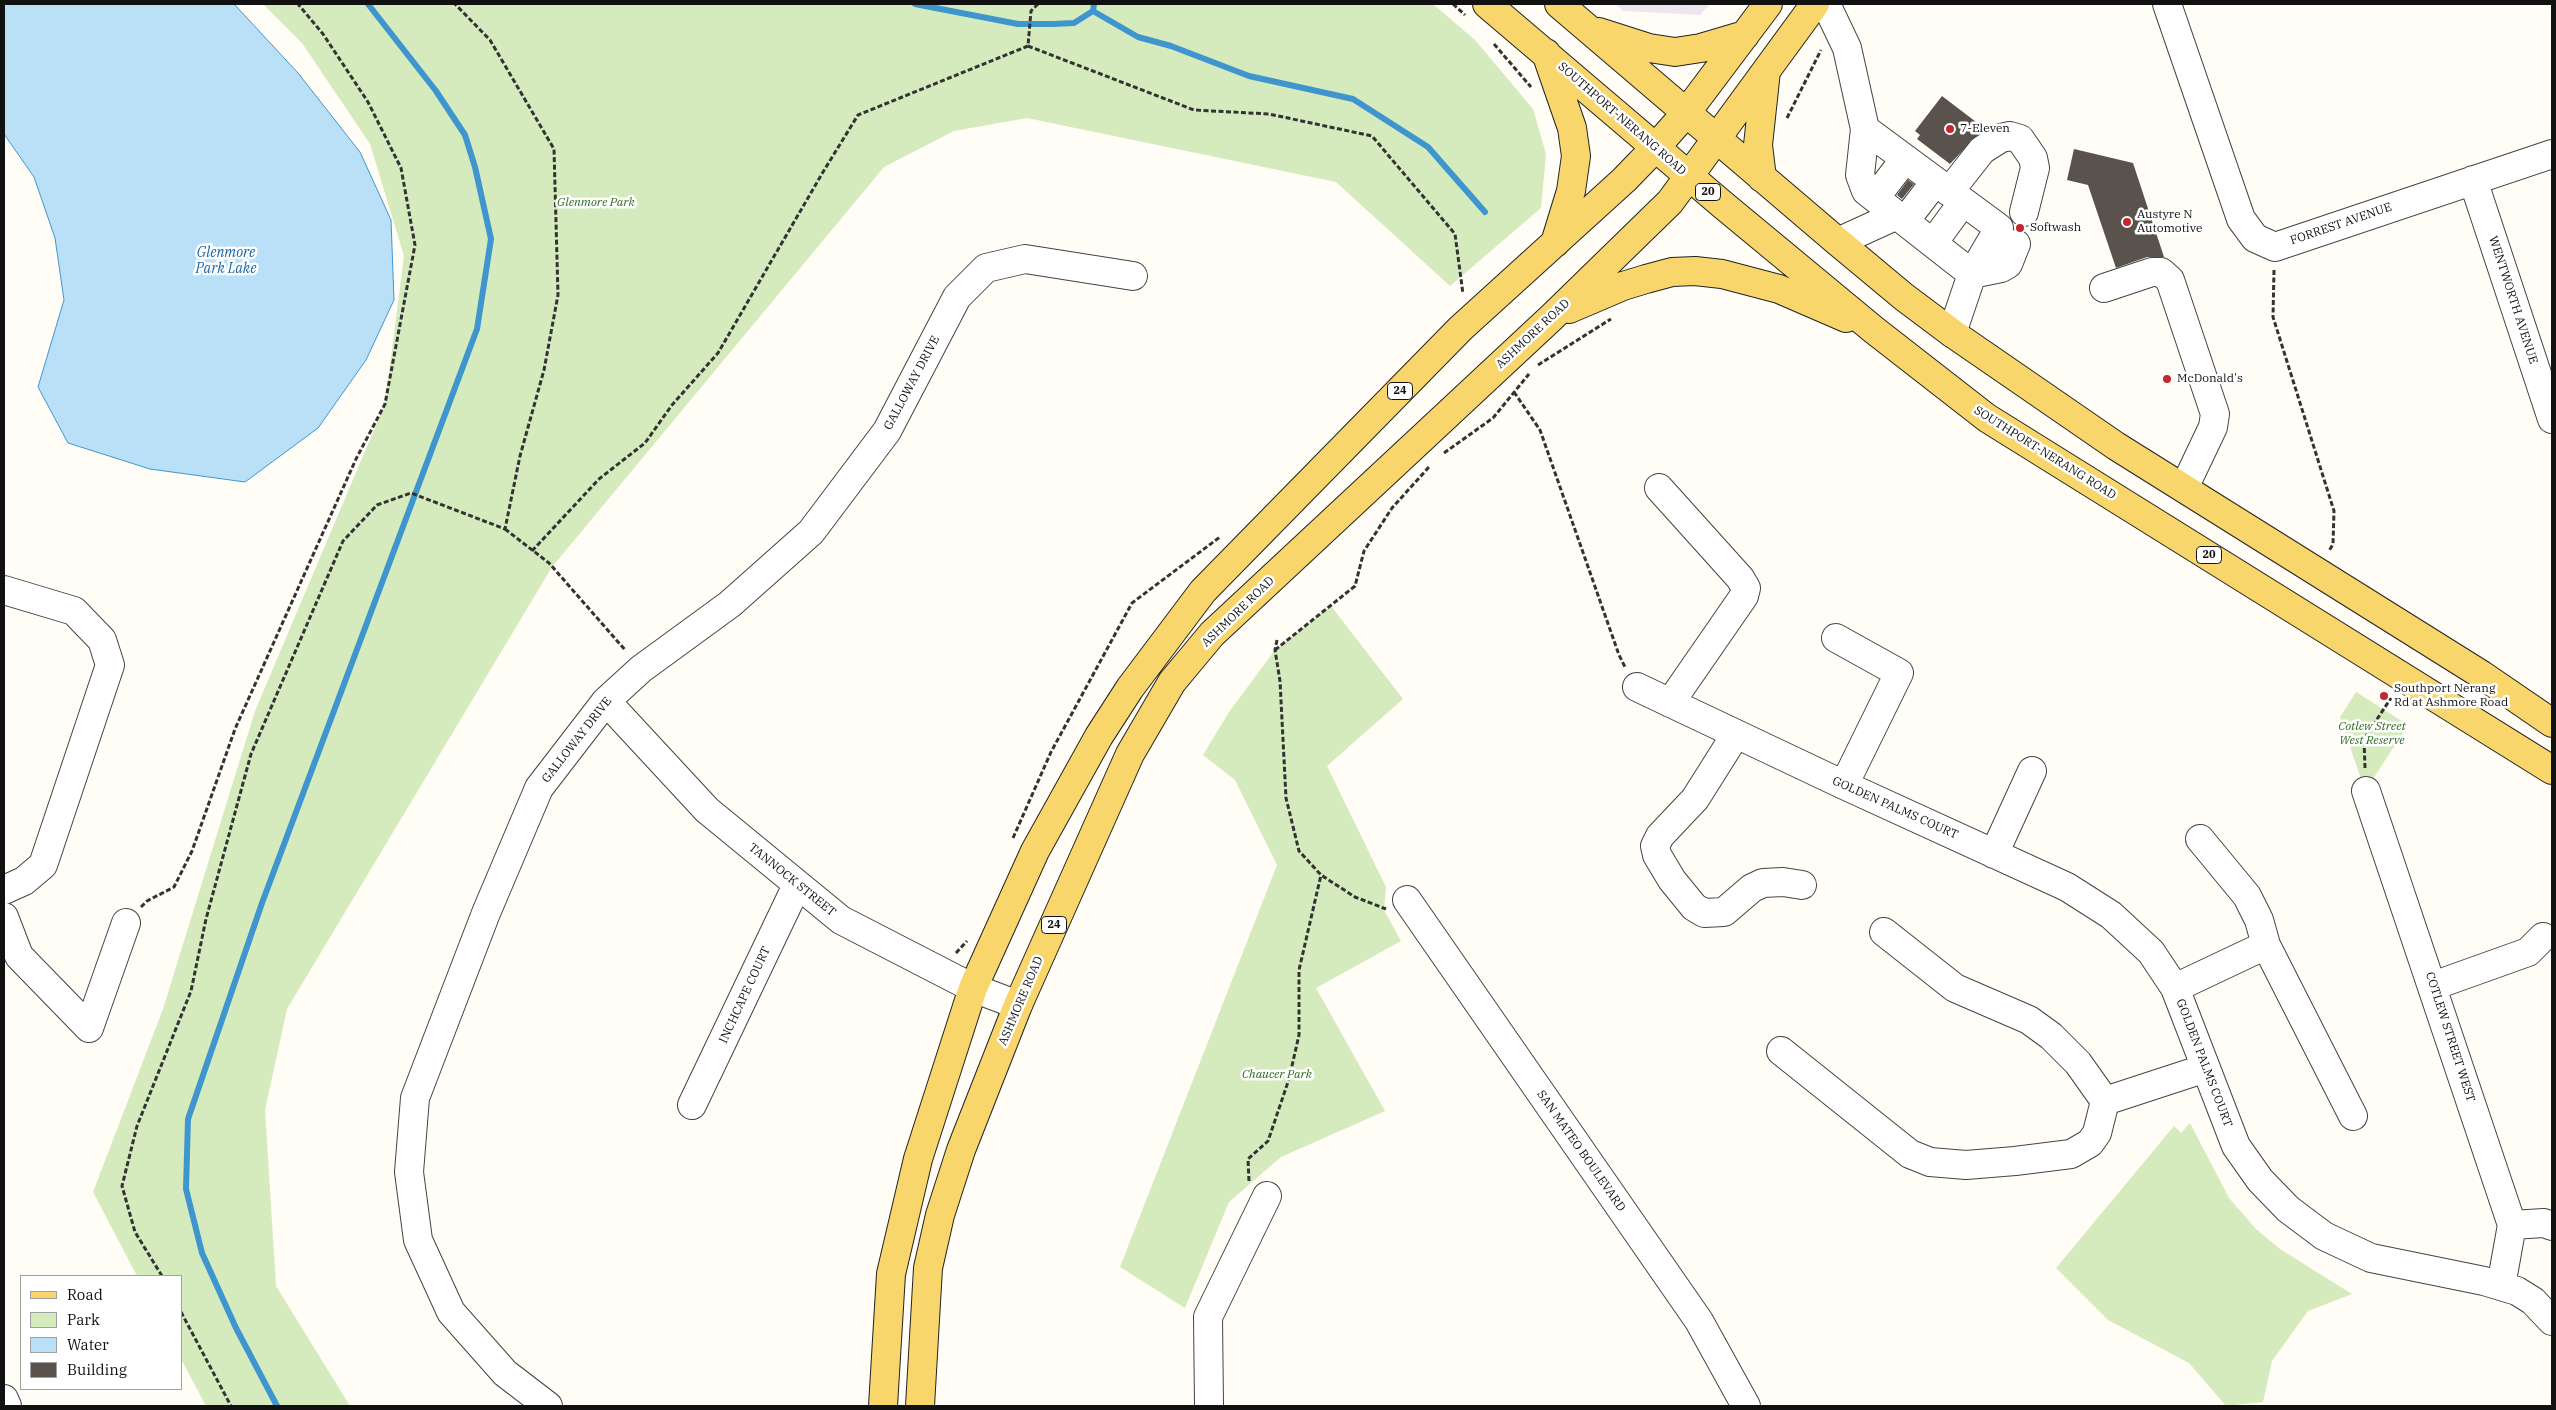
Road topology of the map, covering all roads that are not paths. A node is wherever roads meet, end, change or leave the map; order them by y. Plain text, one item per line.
1 (1487, 4) edge
2 (1559, 4) edge
3 (1768, 4) edge
4 (1815, 4) edge
5 (2167, 4) edge
6 (1832, 15) edge
7 (1586, 28) junction
8 (1745, 35) junction
9 (1545, 52) junction
10 (1766, 70) junction
11 (1686, 113) junction
12 (1865, 129) junction
13 (1716, 138) junction
14 (1656, 147) junction
15 (2552, 154) edge
16 (1905, 159) junction
17 (1689, 177) junction
18 (1762, 178) junction
19 (2473, 180) junction
20 (1949, 192) junction
21 (1875, 198) junction
22 (2024, 212) dead end
23 (1901, 218) junction
24 (1838, 242) junction
25 (1932, 243) junction
26 (1554, 244) junction
27 (2016, 244) dead end
28 (1972, 274) junction
29 (1132, 276) dead end
30 (2104, 288) dead end
31 (1552, 317) junction
32 (1874, 330) junction
33 (1952, 333) junction
34 (2552, 419) edge
35 (1659, 488) dead end
36 (2184, 488) junction
37 (4, 590) edge
38 (1836, 638) dead end
39 (1637, 687) road end
40 (606, 701) junction
41 (1670, 703) junction
42 (2552, 723) edge
43 (1736, 734) junction
44 (2552, 770) edge
45 (2032, 771) dead end
46 (1844, 786) junction
47 (2366, 791) road end
48 (2200, 839) dead end
49 (1994, 854) junction
50 (797, 884) junction
51 (1802, 885) dead end
52 (4, 890) edge
53 (1407, 900) road end
54 (4, 918) edge
55 (126, 923) road end
56 (1884, 932) dead end
57 (2543, 937) dead end
58 (2266, 945) junction
59 (2434, 986) junction
60 (973, 988) junction
61 (2175, 988) junction
62 (1018, 1005) junction
63 (1781, 1051) dead end
64 (2206, 1068) junction
65 (2105, 1101) junction
66 (692, 1105) dead end
67 (2353, 1116) dead end
68 (1267, 1196) road end
69 (2512, 1225) junction
70 (2552, 1226) edge
71 (2501, 1286) junction
72 (2552, 1321) edge
73 (4, 1399) edge
74 (7, 1406) edge
75 (548, 1406) edge
76 (883, 1406) edge
77 (920, 1406) edge
78 (1209, 1406) edge
79 (1746, 1406) edge

1 - 9 main road, SOUTHPORT-NERANG ROAD / 20
2 - 7 main road
3 - 8 main road
4 - 10 main road, ASHMORE ROAD
5 - 19 street, FORREST AVENUE
6 - 12 street
7 - 8 main road
7 - 11 main road
8 - 11 main road
9 - 14 main road, SOUTHPORT-NERANG ROAD / 20
9 - 26 main road
10 - 13 main road, ASHMORE ROAD
10 - 18 main road
11 - 13 main road
11 - 14 main road, 24
12 - 16 street
12 - 21 street
13 - 17 main road, ASHMORE ROAD / 24
13 - 18 main road
14 - 17 main road, SOUTHPORT-NERANG ROAD / 20
14 - 26 main road, 24
15 - 19 street, FORREST AVENUE
16 - 20 street
16 - 21 street
17 - 31 main road, ASHMORE ROAD / 24
17 - 32 main road, SOUTHPORT-NERANG ROAD / 20
18 - 24 main road
19 - 34 street, WENTWORTH AVENUE
20 - 22 street
20 - 23 street
20 - 25 street
20 - 28 street
21 - 23 street
23 - 24 street
23 - 25 street
24 - 33 main road
25 - 28 street
26 - 60 main road, 24
27 - 28 street
28 - 33 street
29 - 40 street, GALLOWAY DRIVE
30 - 36 street
31 - 32 main road
31 - 62 main road, ASHMORE ROAD / 24
32 - 44 main road, SOUTHPORT-NERANG ROAD / 20
33 - 36 main road
35 - 41 street
36 - 42 main road
37 - 52 street
38 - 46 street
39 - 41 street, GOLDEN PALMS COURT
40 - 50 street, TANNOCK STREET
40 - 75 street, GALLOWAY DRIVE
41 - 43 street, GOLDEN PALMS COURT
43 - 46 street, GOLDEN PALMS COURT
43 - 51 street
45 - 49 street
46 - 49 street, GOLDEN PALMS COURT
47 - 59 street, COTLEW STREET WEST
48 - 58 street
49 - 61 street, GOLDEN PALMS COURT
50 - 60 street, TANNOCK STREET
50 - 66 street, INCHCAPE COURT
53 - 79 street, SAN MATEO BOULEVARD
54 - 55 street
56 - 65 street
57 - 59 street
58 - 61 street
58 - 67 street
59 - 69 street, COTLEW STREET WEST
60 - 62 street, TANNOCK STREET
60 - 76 main road, 24
61 - 64 street, GOLDEN PALMS COURT
62 - 77 main road, ASHMORE ROAD / 24
63 - 65 street
64 - 65 street
64 - 71 street, GOLDEN PALMS COURT
68 - 78 street
69 - 70 street
69 - 71 street, COTLEW STREET WEST
71 - 72 street, GOLDEN PALMS COURT
73 - 74 street

